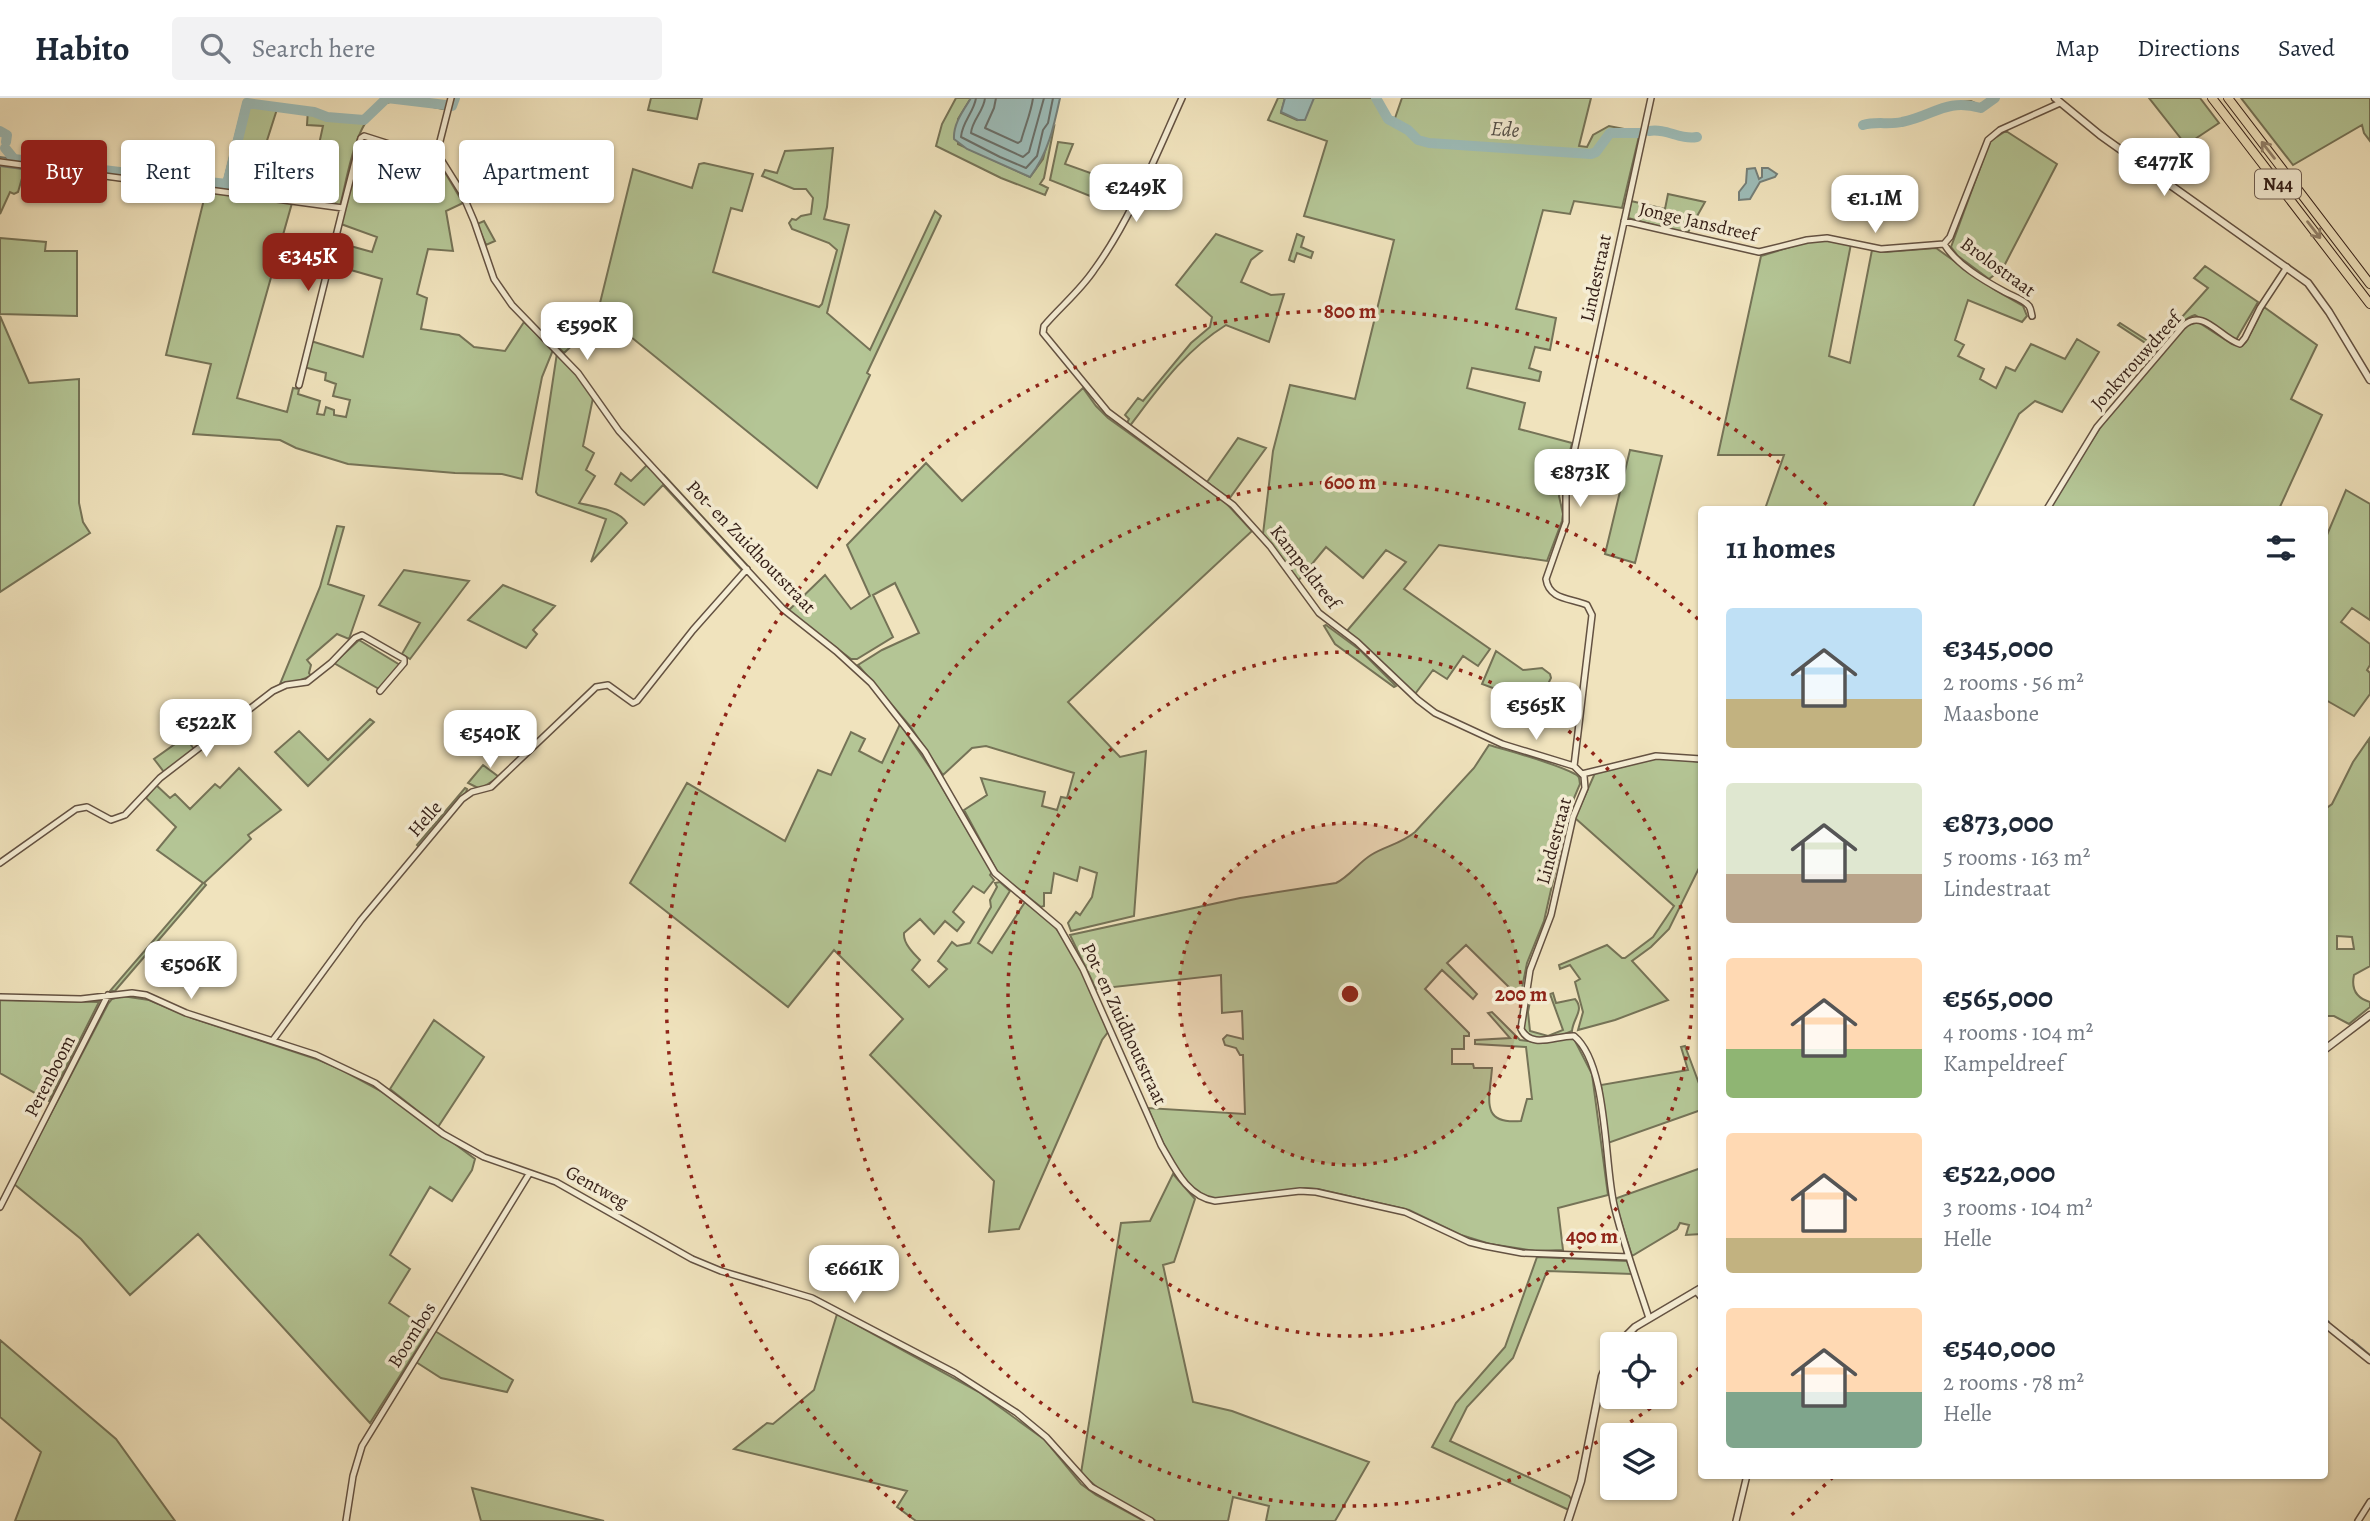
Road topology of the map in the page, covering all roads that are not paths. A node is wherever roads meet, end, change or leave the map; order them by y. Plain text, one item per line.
1 (451, 98) edge
2 (1182, 98) edge
3 (1651, 98) edge
4 (2212, 98) edge
5 (2228, 98) edge
6 (2057, 101) edge
7 (360, 140) edge
8 (377, 140) edge
9 (440, 140) edge
10 (0, 162) edge
11 (445, 166) edge
12 (353, 169) edge
13 (343, 208) junction
14 (1624, 222) junction
15 (1944, 244) junction
16 (2287, 267) junction
17 (2370, 284) edge
18 (2370, 304) edge
19 (2032, 316) dead end
20 (2370, 380) edge
21 (299, 385) dead end
22 (2049, 506) edge
23 (747, 569) junction
24 (380, 691) dead end
25 (1698, 759) edge
26 (1574, 766) junction
27 (1582, 774) junction
28 (0, 863) edge
29 (108, 995) junction
30 (0, 997) edge
31 (2370, 1015) edge
32 (272, 1040) junction
33 (2328, 1047) edge
34 (529, 1174) junction
35 (0, 1207) edge
36 (1629, 1256) junction
37 (1698, 1293) edge
38 (1649, 1318) junction
39 (2328, 1326) edge
40 (1630, 1332) edge
41 (2370, 1360) edge
42 (1600, 1386) edge
43 (1746, 1479) edge
44 (2370, 1502) edge
45 (346, 1521) edge
46 (1152, 1521) edge
47 (1568, 1521) edge
48 (1736, 1521) edge
49 (2358, 1521) edge

1 - 9 street
2 - 26 street, Kampeldreef
3 - 14 street, Lindestraat
4 -> 18 highway, N44
17 -> 5 highway, N44
6 - 15 street
6 - 16 street
7 - 8 street
10 - 13 street
11 - 23 street, Pot- en Zuidhoutstraat
12 - 13 street
13 - 21 street
14 - 15 street, Jonge Jansdreef
14 - 26 street, Lindestraat
15 - 19 street, Brolostraat
16 - 20 street
16 - 22 street, Jonkvrouwdreef
23 - 32 street, Helle
23 - 36 street, Pot- en Zuidhoutstraat
24 - 28 street
25 - 27 street
26 - 27 street, Lindestraat
27 - 36 street, Lindestraat
29 - 30 street, Gentweg
29 - 32 street, Gentweg
29 - 35 street, Perenboom
31 - 33 street
32 - 34 street, Gentweg
34 - 45 street, Boombos
34 - 46 street, Gentweg
36 - 38 street, Lindestraat
37 - 38 street
38 - 40 street
39 - 41 street
42 - 47 street
43 - 48 street
44 - 49 street

